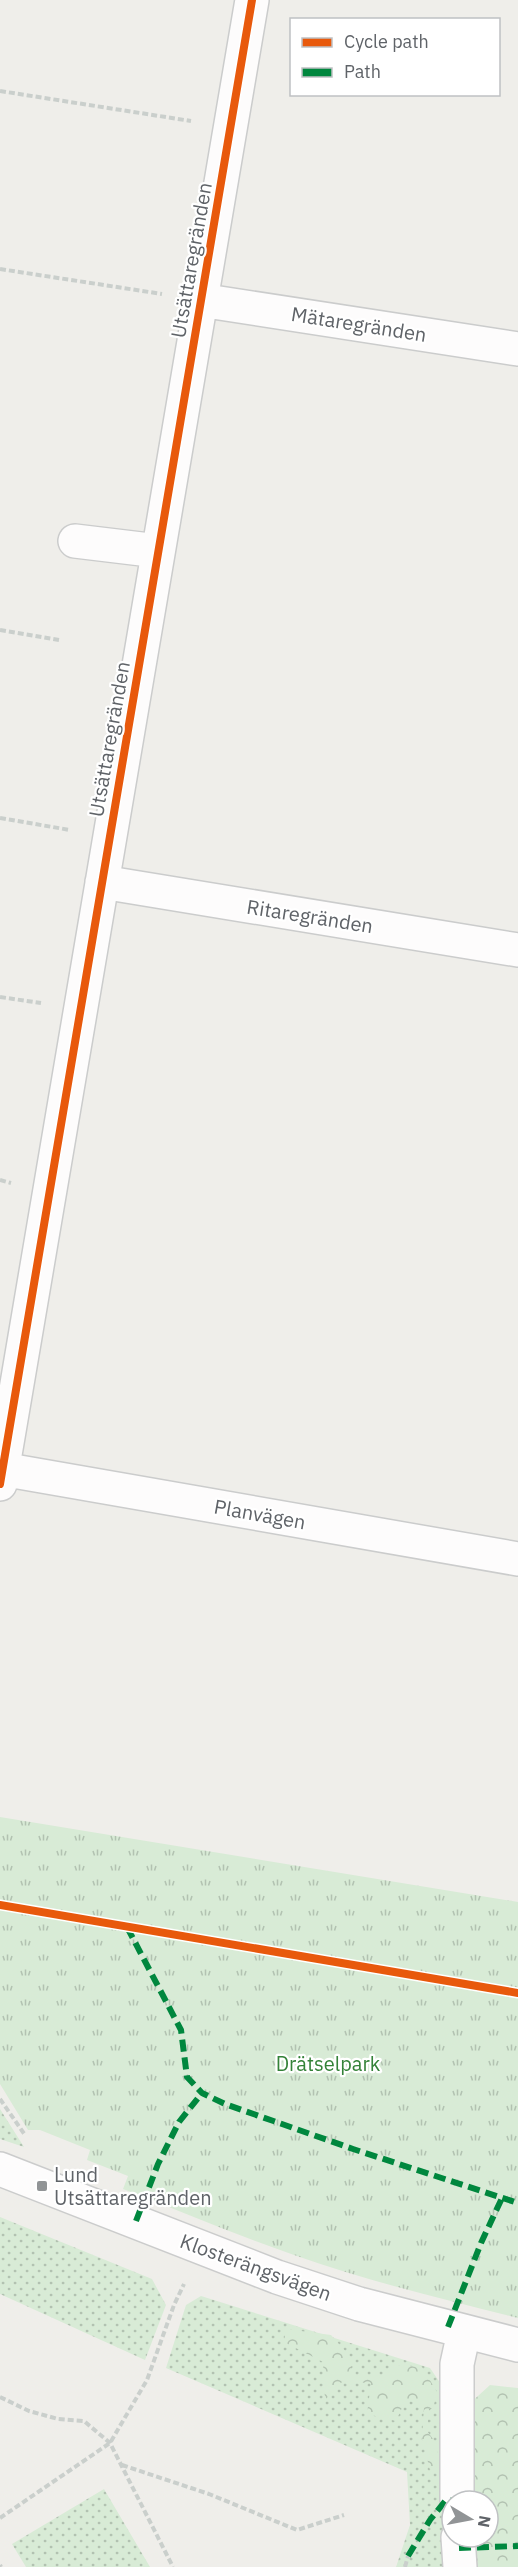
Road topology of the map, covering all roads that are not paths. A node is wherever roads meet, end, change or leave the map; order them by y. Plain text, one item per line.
1 (252, 0) edge
2 (200, 300) junction
3 (518, 349) edge
4 (75, 541) dead end
5 (158, 551) junction
6 (102, 882) junction
7 (518, 951) edge
8 (1, 1476) edge
9 (518, 1559) edge
10 (0, 2169) edge
11 (464, 2332) junction
12 (518, 2345) edge
13 (457, 2489) edge
14 (459, 2549) edge
15 (460, 2567) edge

1 - 2 street, Utsättaregränden
2 - 3 street, Mätaregränden
2 - 5 street, Utsättaregränden
4 - 5 street
5 - 6 street, Utsättaregränden
6 - 7 street, Ritaregränden
6 - 8 street, Utsättaregränden
8 - 9 street, Planvägen
10 - 11 street, Klosterängsvägen
11 - 12 street, Klosterängsvägen
11 - 13 street
14 - 15 street

